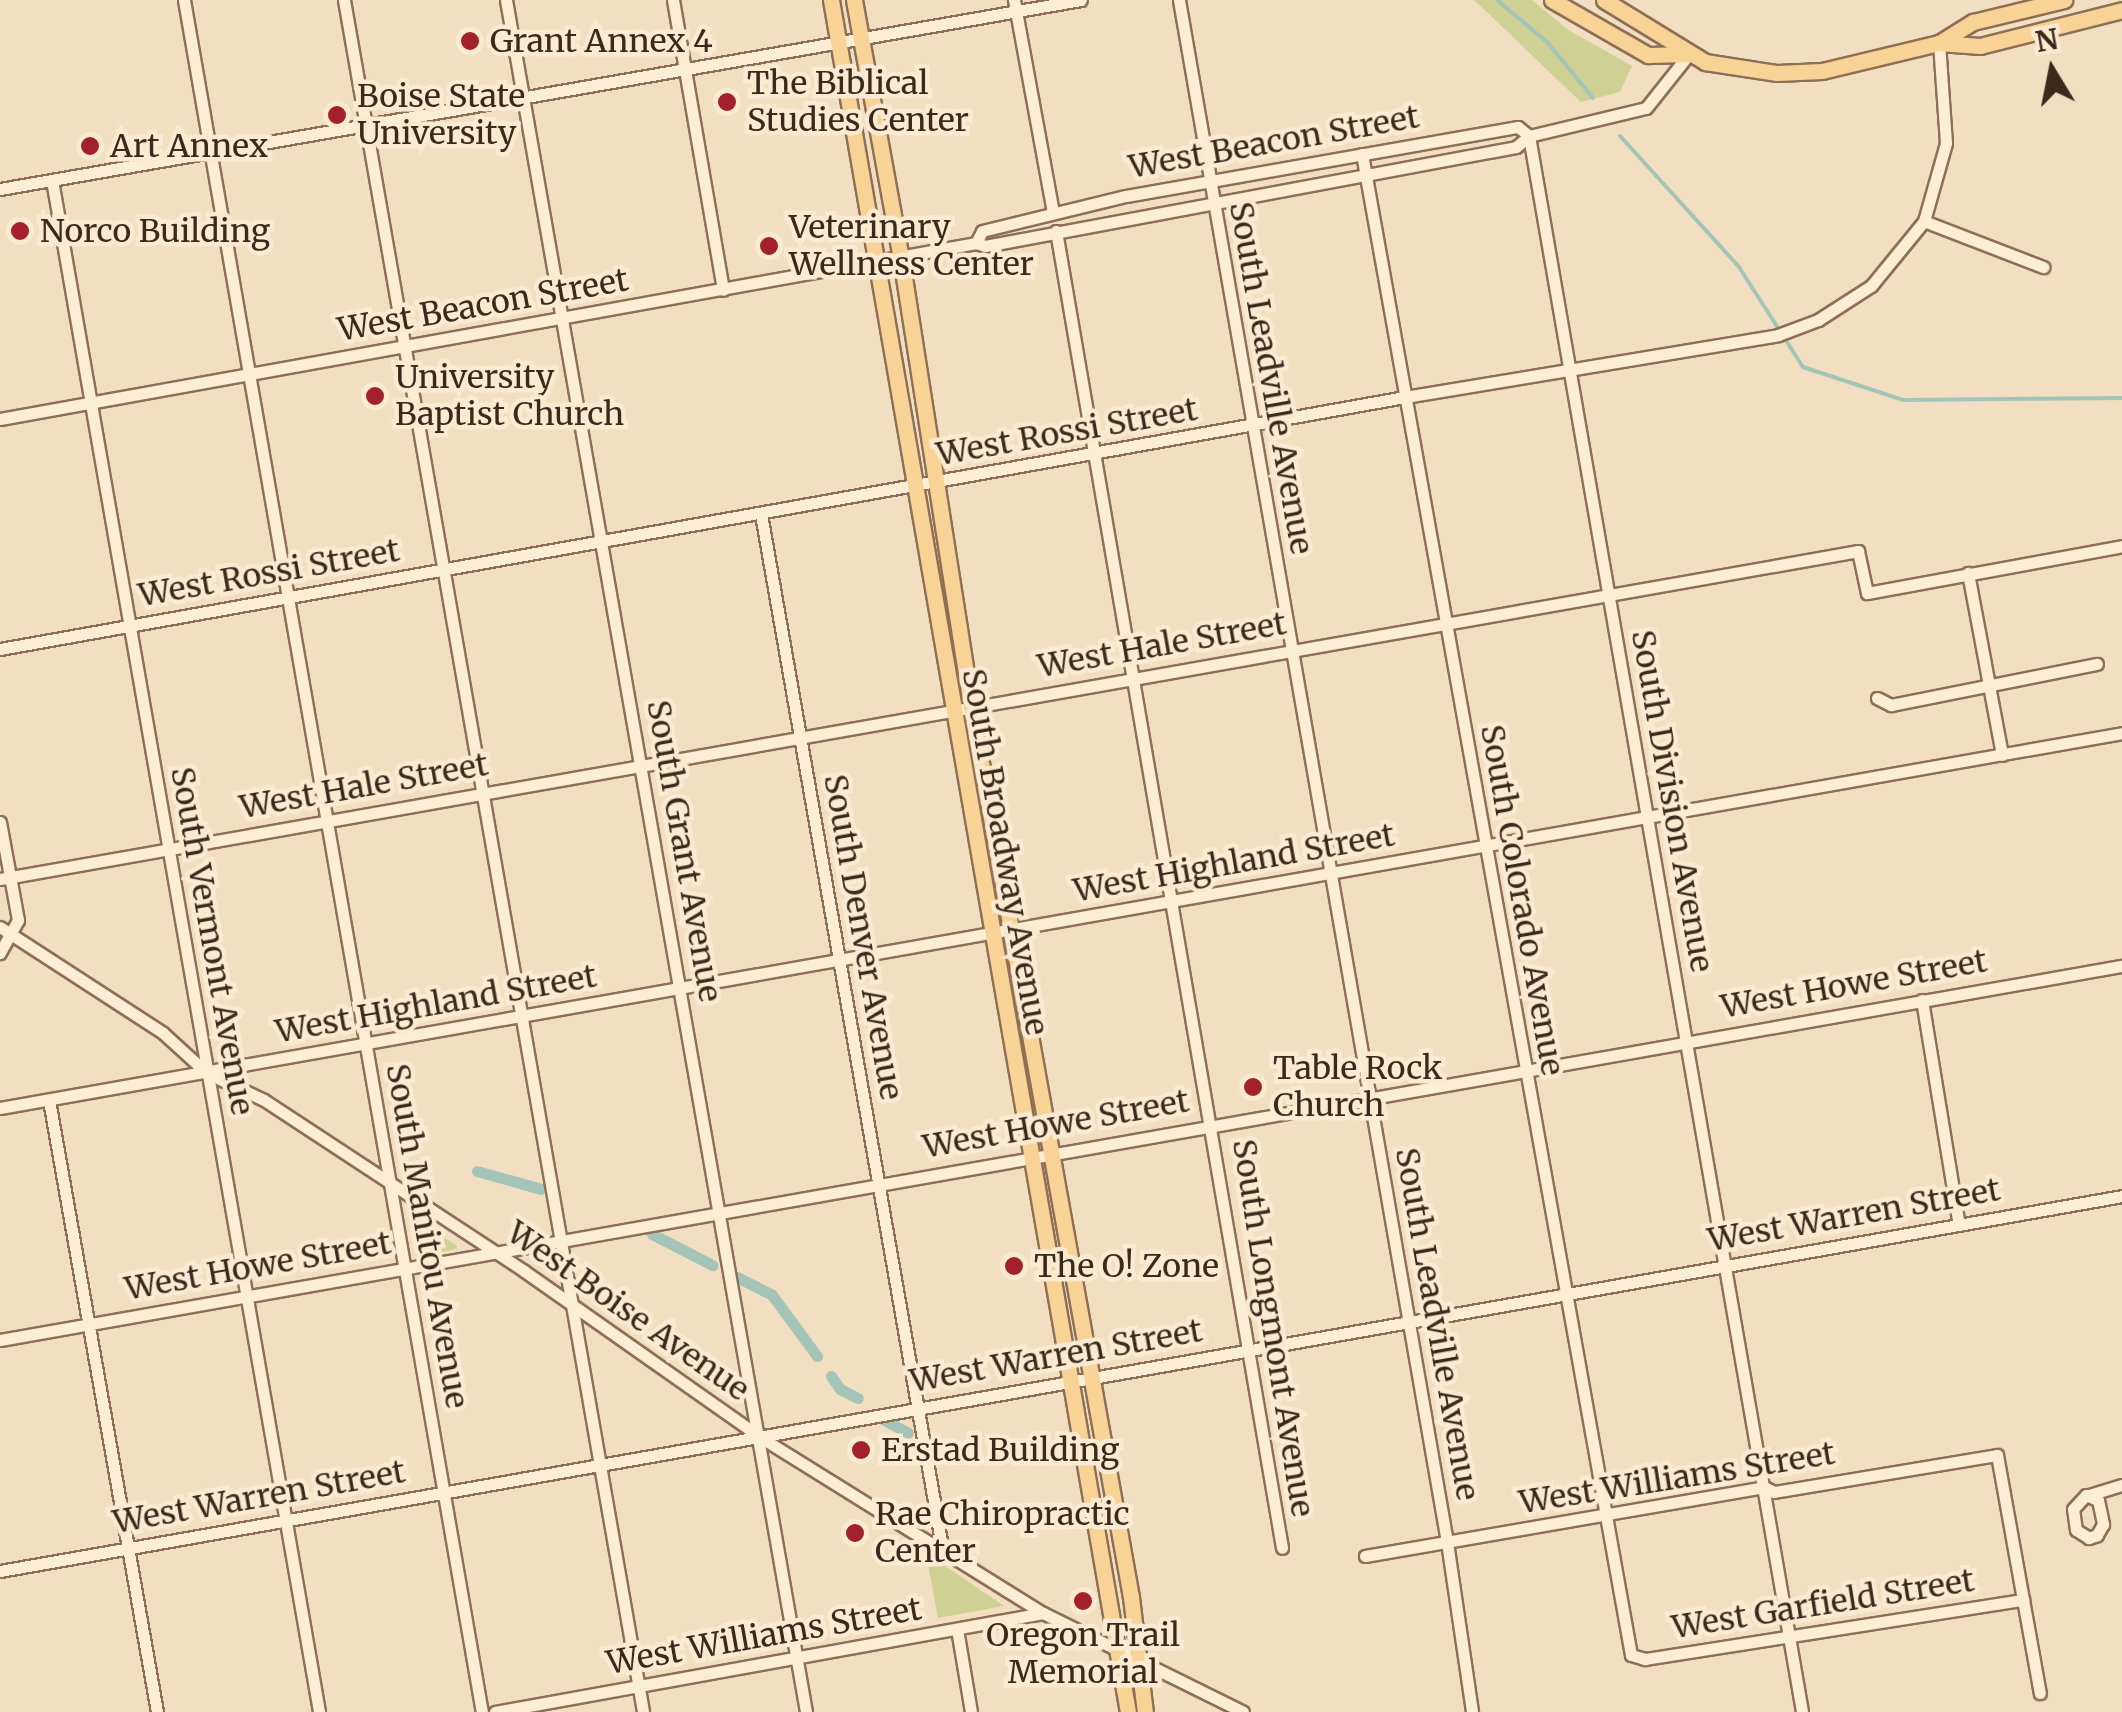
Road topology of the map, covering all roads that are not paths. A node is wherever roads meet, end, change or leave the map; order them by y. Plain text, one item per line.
1 (184, 0) edge
2 (344, 0) edge
3 (506, 0) edge
4 (673, 0) edge
5 (832, 0) edge
6 (854, 0) edge
7 (1081, 0) edge
8 (1179, 0) edge
9 (1552, 0) edge
10 (1604, 0) edge
11 (2064, 0) edge
12 (1015, 4) edge
13 (2122, 10) edge
14 (860, 36) junction
15 (838, 39) junction
16 (1939, 44) junction
17 (1689, 54) junction
18 (684, 67) junction
19 (526, 95) junction
20 (364, 124) junction
21 (1528, 136) junction
22 (210, 152) junction
23 (1362, 154) junction
24 (1366, 174) junction
25 (52, 180) junction
26 (1208, 182) junction
27 (0, 189) edge
28 (1212, 202) junction
29 (1053, 212) junction
30 (1924, 221) junction
31 (1056, 230) junction
32 (976, 243) junction
33 (900, 258) junction
34 (876, 263) junction
35 (2042, 267) dead end
36 (722, 290) junction
37 (563, 319) junction
38 (405, 347) junction
39 (1568, 371) junction
40 (248, 375) junction
41 (1406, 397) junction
42 (90, 403) junction
43 (0, 419) edge
44 (1253, 426) junction
45 (1095, 455) junction
46 (936, 483) junction
47 (917, 487) junction
48 (761, 514) junction
49 (603, 542) junction
50 (2122, 546) edge
51 (445, 570) junction
52 (1968, 572) junction
53 (1608, 594) junction
54 (287, 598) junction
55 (1445, 622) junction
56 (128, 626) junction
57 (0, 649) edge
58 (1292, 650) junction
59 (2097, 664) dead end
60 (1134, 678) junction
61 (1989, 687) junction
62 (1877, 698) dead end
63 (971, 707) junction
64 (951, 710) junction
65 (2122, 735) edge
66 (800, 737) junction
67 (2002, 755) junction
68 (641, 765) junction
69 (484, 793) junction
70 (1647, 817) junction
71 (326, 821) junction
72 (0, 822) edge
73 (1485, 846) junction
74 (168, 849) junction
75 (1331, 873) junction
76 (5, 878) edge
77 (1173, 901) junction
78 (0, 927) edge
79 (1010, 931) junction
80 (12, 934) junction
81 (990, 934) junction
82 (0, 953) edge
83 (839, 961) junction
84 (2122, 966) edge
85 (680, 989) junction
86 (1922, 1000) junction
87 (523, 1017) junction
88 (1686, 1040) junction
89 (365, 1044) junction
90 (1524, 1069) junction
91 (207, 1073) junction
92 (1370, 1096) junction
93 (49, 1100) junction
94 (0, 1108) edge
95 (1212, 1125) junction
96 (1049, 1154) junction
97 (1029, 1157) junction
98 (390, 1182) junction
99 (878, 1184) junction
100 (2122, 1196) edge
101 (719, 1212) junction
102 (1959, 1225) junction
103 (561, 1240) junction
104 (495, 1252) junction
105 (1726, 1266) junction
106 (404, 1268) junction
107 (1564, 1294) junction
108 (246, 1296) junction
109 (572, 1306) junction
110 (1409, 1322) junction
111 (88, 1324) junction
112 (0, 1340) edge
113 (1249, 1350) junction
114 (1088, 1378) junction
115 (1068, 1382) junction
116 (918, 1408) junction
117 (760, 1437) junction
118 (600, 1465) junction
119 (2122, 1486) edge
120 (1764, 1487) junction
121 (444, 1492) junction
122 (2089, 1495) dead end
123 (1604, 1515) junction
124 (286, 1520) junction
125 (1448, 1542) junction
126 (942, 1546) junction
127 (128, 1548) junction
128 (1282, 1548) dead end
129 (1365, 1556) dead end
130 (0, 1571) edge
131 (2024, 1600) junction
132 (1043, 1613) junction
133 (957, 1629) junction
134 (1790, 1638) junction
135 (1117, 1650) junction
136 (1631, 1656) joint
137 (796, 1658) junction
138 (1138, 1661) junction
139 (638, 1686) junction
140 (2040, 1693) dead end
141 (156, 1712) edge
142 (320, 1712) edge
143 (482, 1712) edge
144 (495, 1712) edge
145 (643, 1712) edge
146 (806, 1712) edge
147 (971, 1712) edge
148 (1128, 1712) edge
149 (1145, 1712) edge
150 (1243, 1712) edge
151 (1472, 1712) edge
152 (1802, 1712) edge

1 - 22 street, South Manitou Avenue
2 - 20 street
3 - 19 street, South Grant Avenue
4 - 18 street
5 - 15 main road, South Broadway Avenue
6 - 14 main road, South Broadway Avenue
7 - 12 street
8 - 26 street, South Leadville Avenue
9 - 17 main road
10 - 17 main road
11 - 16 main road
12 - 14 street
12 - 29 street
13 - 16 main road
14 - 15 street
14 - 33 main road, South Broadway Avenue
15 - 18 street
15 - 34 main road, South Broadway Avenue
16 - 17 main road
16 - 30 street, West Rossi Street
17 - 21 street, West Beacon Street
18 - 19 street
18 - 36 street
19 - 20 street
19 - 37 street, South Grant Avenue
20 - 22 street
20 - 38 street
21 - 23 street, West Beacon Street
21 - 24 street, West Beacon Street
21 - 39 street, South Division Avenue
22 - 25 street
22 - 40 street, South Manitou Avenue
23 - 24 street, South Colorado Avenue
23 - 26 street, West Beacon Street
24 - 28 street, West Beacon Street
24 - 41 street, South Colorado Avenue
25 - 27 street
25 - 42 street, South Vermont Avenue
26 - 28 street, South Leadville Avenue
26 - 29 street, West Beacon Street
28 - 31 street, West Beacon Street
28 - 44 street, South Leadville Avenue
29 - 32 street, West Beacon Street
30 - 35 street
30 - 39 street, West Rossi Street
31 - 32 street, West Beacon Street
31 - 45 street, South Longmont Avenue
32 - 33 street, West Beacon Street
33 - 34 street, West Beacon Street
33 - 46 main road, South Broadway Avenue
34 - 36 street, West Beacon Street
34 - 47 main road, South Broadway Avenue
36 - 37 street, West Beacon Street
37 - 38 street, West Beacon Street
37 - 49 street, South Grant Avenue
38 - 40 street, West Beacon Street
38 - 51 street
39 - 41 street, West Rossi Street
39 - 53 street, South Division Avenue
40 - 42 street, West Beacon Street
40 - 54 street, South Manitou Avenue
41 - 44 street, West Rossi Street
41 - 55 street, South Colorado Avenue
42 - 43 street, West Beacon Street
42 - 56 street, South Vermont Avenue
44 - 45 street, West Rossi Street
44 - 58 street, South Leadville Avenue
45 - 46 street, West Rossi Street
45 - 60 street, South Longmont Avenue
46 - 47 street, West Rossi Street
46 - 63 main road, South Broadway Avenue
47 - 48 street, West Rossi Street
47 - 64 main road, South Broadway Avenue
48 - 49 street, West Rossi Street
48 - 66 street, South Denver Avenue
49 - 51 street, West Rossi Street
49 - 68 street, South Grant Avenue
50 - 52 street, West Hale Street
51 - 54 street, West Rossi Street
51 - 69 street
52 - 53 street, West Hale Street
52 - 61 street
53 - 55 street, West Hale Street
53 - 70 street, South Division Avenue
54 - 56 street, West Rossi Street
54 - 71 street, South Manitou Avenue
55 - 58 street, West Hale Street
55 - 73 street, South Colorado Avenue
56 - 57 street, West Rossi Street
56 - 74 street, South Vermont Avenue
58 - 60 street, West Hale Street
58 - 75 street, South Leadville Avenue
59 - 61 street
60 - 63 street, West Hale Street
60 - 77 street, South Longmont Avenue
61 - 62 street
61 - 67 street
63 - 64 street, West Hale Street
63 - 79 main road, South Broadway Avenue
64 - 66 street, West Hale Street
64 - 81 main road, South Broadway Avenue
65 - 67 street, West Highland Street
66 - 68 street, West Hale Street
66 - 83 street, South Denver Avenue
67 - 70 street, West Highland Street
68 - 69 street, West Hale Street
68 - 85 street, South Grant Avenue
69 - 71 street, West Hale Street
69 - 87 street
70 - 73 street, West Highland Street
70 - 88 street, South Division Avenue
71 - 74 street, West Hale Street
71 - 89 street, South Manitou Avenue
72 - 76 street
73 - 75 street, West Highland Street
73 - 90 street, South Colorado Avenue
74 - 76 street, West Hale Street
74 - 91 street, South Vermont Avenue
75 - 77 street, West Highland Street
75 - 92 street, South Leadville Avenue
76 - 80 street
77 - 79 street, West Highland Street
77 - 95 street, South Longmont Avenue
78 - 80 street, West Boise Avenue
79 - 81 street, West Highland Street
79 - 96 main road, South Broadway Avenue
80 - 82 street
80 - 91 street, West Boise Avenue
81 - 83 street, West Highland Street
81 - 97 main road, South Broadway Avenue
83 - 85 street, West Highland Street
83 - 99 street, South Denver Avenue
84 - 86 street, West Howe Street
85 - 87 street, West Highland Street
85 - 101 street, South Grant Avenue
86 - 88 street, West Howe Street
86 - 102 street
87 - 89 street, West Highland Street
87 - 103 street
88 - 90 street, West Howe Street
88 - 105 street, South Division Avenue
89 - 91 street, West Highland Street
89 - 98 street, South Manitou Avenue
90 - 92 street, West Howe Street
90 - 107 street, South Colorado Avenue
91 - 93 street, West Highland Street
91 - 98 street, West Boise Avenue
91 - 108 street, South Vermont Avenue
92 - 95 street, West Howe Street
92 - 110 street, South Leadville Avenue
93 - 94 street, West Highland Street
93 - 111 street
95 - 96 street, West Howe Street
95 - 113 street, South Longmont Avenue
96 - 97 street, West Howe Street
96 - 114 main road, South Broadway Avenue
97 - 99 street, West Howe Street
97 - 115 main road, South Broadway Avenue
98 - 104 street, West Boise Avenue
98 - 106 street, South Manitou Avenue
99 - 101 street, West Howe Street
99 - 116 street, South Denver Avenue
100 - 102 street, West Warren Street
101 - 103 street, West Howe Street
101 - 117 street, South Grant Avenue
102 - 105 street, West Warren Street
103 - 104 street, West Howe Street
103 - 109 street
104 - 106 street, West Howe Street
104 - 109 street, West Boise Avenue
105 - 107 street, West Warren Street
105 - 120 street, South Division Avenue
106 - 108 street, West Howe Street
106 - 121 street, South Manitou Avenue
107 - 110 street, West Warren Street
107 - 123 street, South Colorado Avenue
108 - 111 street, West Howe Street
108 - 124 street, South Vermont Avenue
109 - 117 street, West Boise Avenue
109 - 118 street
110 - 113 street, West Warren Street
110 - 125 street, South Leadville Avenue
111 - 112 street, West Howe Street
111 - 127 street
113 - 114 street, West Warren Street
113 - 128 street, South Longmont Avenue
114 - 115 street, West Warren Street
114 - 138 main road, South Broadway Avenue
115 - 116 street, West Warren Street
115 - 135 main road, South Broadway Avenue
116 - 117 street, West Warren Street
116 - 126 street, South Denver Avenue
117 - 118 street, West Warren Street
117 - 126 street, West Boise Avenue
117 - 137 street, South Grant Avenue
118 - 121 street, West Warren Street
118 - 139 street
119 - 122 street
120 - 123 street, West Williams Street
120 - 131 street, West Williams Street
120 - 134 street, South Division Avenue
121 - 124 street, West Warren Street
121 - 143 street, South Manitou Avenue
123 - 125 street, West Williams Street
123 - 136 street, South Colorado Avenue
124 - 127 street, West Warren Street
124 - 142 street, South Vermont Avenue
125 - 129 street, West Williams Street
125 - 151 street, South Leadville Avenue
126 - 132 street, West Boise Avenue
127 - 130 street, West Warren Street
127 - 141 street
131 - 134 street, West Garfield Street
131 - 140 street
132 - 133 street, West Williams Street
132 - 135 street, West Boise Avenue
133 - 137 street, West Williams Street
133 - 147 street
134 - 136 street, West Garfield Street
134 - 152 street, South Division Avenue
135 - 138 street, West Boise Avenue
135 - 148 main road, South Broadway Avenue
137 - 139 street, West Williams Street
137 - 146 street, South Grant Avenue
138 - 149 main road, South Broadway Avenue
138 - 150 street, West Boise Avenue
139 - 144 street, West Williams Street
139 - 145 street

